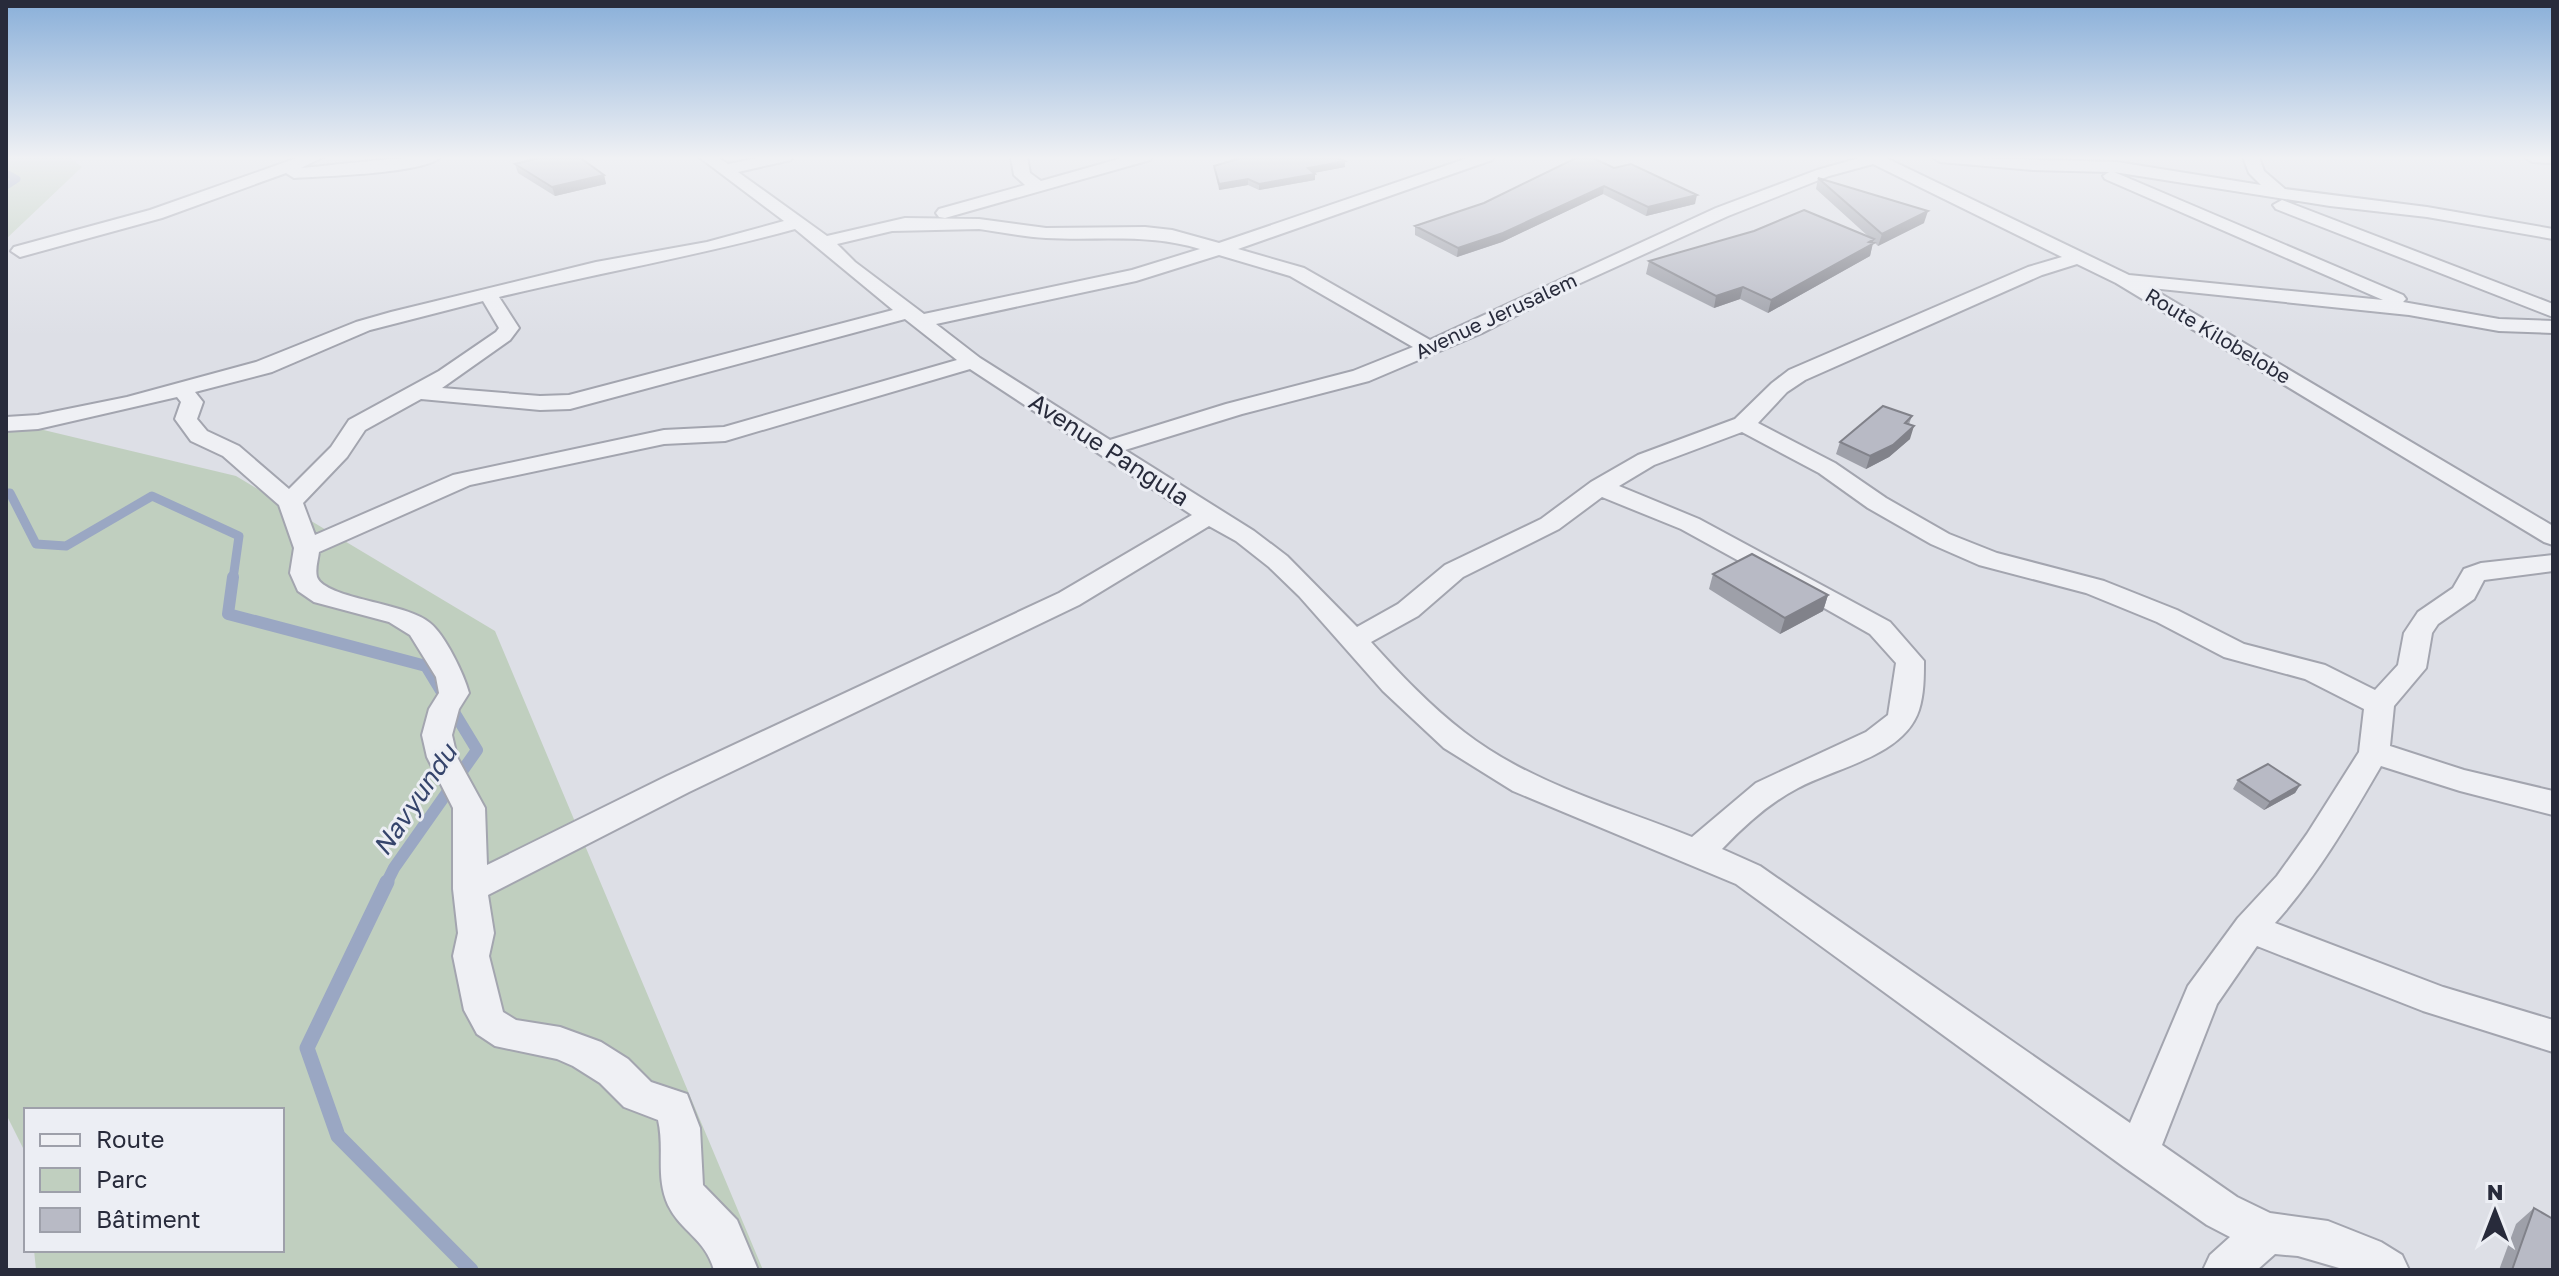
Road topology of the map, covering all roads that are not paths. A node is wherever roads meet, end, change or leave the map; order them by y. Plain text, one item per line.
1 (147, 217) edge
2 (787, 217) edge
3 (927, 217) edge
4 (1317, 217) edge
5 (1712, 217) edge
6 (1995, 217) edge
7 (2205, 217) edge
8 (2312, 217) edge
9 (2453, 217) edge
10 (796, 223) junction
11 (890, 226) junction
12 (2553, 234) edge
13 (824, 242) junction
14 (1216, 249) junction
15 (20, 251) dead end
16 (2080, 257) junction
17 (2123, 279) junction
18 (489, 296) junction
19 (2553, 311) edge
20 (2428, 313) junction
21 (914, 316) junction
22 (2553, 327) edge
23 (1429, 348) junction
24 (973, 362) junction
25 (180, 387) junction
26 (416, 392) junction
27 (6, 424) edge
28 (1743, 424) junction
29 (1109, 448) junction
30 (1600, 487) junction
31 (290, 502) junction
32 (1209, 515) junction
33 (2553, 537) edge
34 (307, 548) junction
35 (2553, 563) edge
36 (1354, 640) junction
37 (2379, 704) junction
38 (2374, 752) junction
39 (2553, 803) edge
40 (1699, 851) junction
41 (470, 889) junction
42 (2250, 928) junction
43 (2553, 1036) edge
44 (2138, 1154) junction
45 (2267, 1233) junction
46 (736, 1270) edge
47 (2225, 1270) edge
48 (2387, 1270) edge

1 - 15 street
2 - 10 street, Avenue Pangula
3 - 11 street
4 - 14 street
5 - 23 street, Avenue Jerusalem
6 - 16 street, Route Kilobelobe
7 - 20 street
8 - 19 street
9 - 12 street
10 - 13 street, Avenue Pangula
10 - 18 street
11 - 13 street
11 - 14 street
13 - 21 street, Avenue Pangula
14 - 21 street
14 - 23 street
16 - 17 street, Route Kilobelobe
16 - 28 street
17 - 20 street
17 - 33 street, Route Kilobelobe
18 - 25 street
18 - 26 street
20 - 22 street
21 - 24 street, Avenue Pangula
21 - 26 street
23 - 29 street, Avenue Jerusalem
24 - 29 street, Avenue Pangula
24 - 34 street
25 - 27 street
25 - 31 street
26 - 31 street
28 - 30 street
28 - 37 street
29 - 32 street, Avenue Pangula
30 - 36 street
30 - 40 street
31 - 34 street
32 - 36 street, Avenue Pangula
32 - 41 street
34 - 41 street
35 - 37 street
36 - 40 street, Avenue Pangula
37 - 38 street
38 - 39 street
38 - 42 street
40 - 44 street, Avenue Pangula
41 - 46 street
42 - 43 street
42 - 44 street
44 - 45 street, Avenue Pangula
45 - 47 street
45 - 48 street

